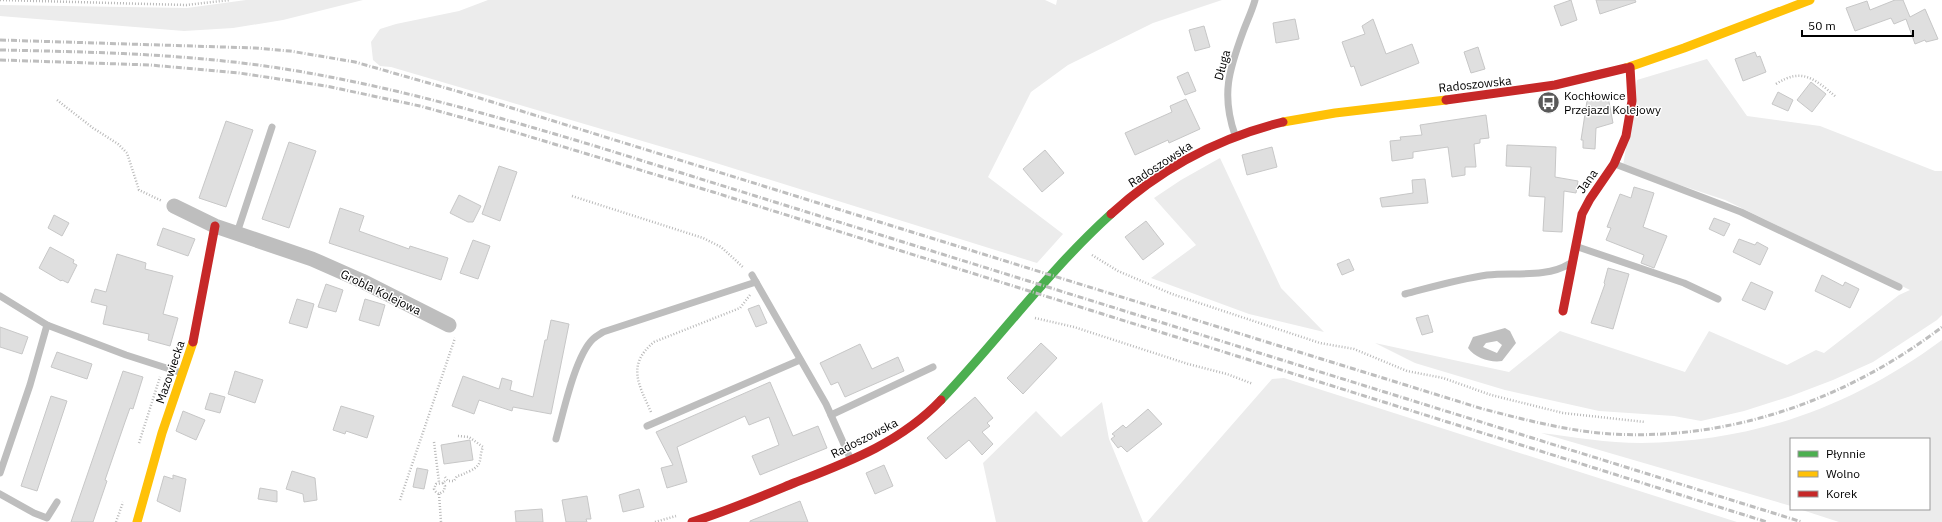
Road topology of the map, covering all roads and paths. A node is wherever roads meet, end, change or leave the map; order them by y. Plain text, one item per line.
1 (0, 0) edge
2 (230, 0) edge
3 (1255, 0) edge
4 (1810, 0) edge
5 (1630, 67) junction
6 (1776, 84) dead end
7 (1836, 97) dead end
8 (57, 100) dead end
9 (272, 127) dead end
10 (1235, 137) junction
11 (1614, 164) junction
12 (572, 196) dead end
13 (174, 206) joint
14 (215, 226) junction
15 (237, 233) junction
16 (1078, 245) junction
17 (1575, 246) junction
18 (1572, 261) junction
19 (752, 275) joint
20 (756, 282) junction
21 (1899, 287) dead end
22 (1405, 294) dead end
23 (0, 296) edge
24 (1718, 299) dead end
25 (1018, 312) junction
26 (1563, 312) dead end
27 (47, 325) junction
28 (449, 325) joint
29 (800, 360) junction
30 (933, 367) dead end
31 (184, 374) junction
32 (1253, 384) dead end
33 (831, 415) junction
34 (656, 422) junction
35 (1644, 422) dead end
36 (647, 426) dead end
37 (458, 436) dead end
38 (556, 439) dead end
39 (434, 442) dead end
40 (851, 460) junction
41 (0, 473) edge
42 (441, 483) junction
43 (0, 494) edge
44 (440, 494) junction
45 (400, 500) dead end
46 (57, 502) dead end
47 (684, 514) dead end
48 (137, 522) edge
49 (441, 522) edge
50 (655, 522) edge
51 (692, 522) edge

1 - 2 path
3 - 10 lane, Długa
4 - 5 street, Radoszowska
5 - 10 street, Radoszowska
5 - 11 street, Jana
6 - 7 path
8 - 13 path
9 - 15 lane
10 - 16 street, Radoszowska
11 - 17 street, Jana
11 - 21 lane
12 - 19 path
13 - 14 street, Grobla Kolejowa
14 - 15 street, Grobla Kolejowa
14 - 31 street, Mazowiecka
15 - 28 street, Grobla Kolejowa
16 - 25 street, Radoszowska
16 - 35 path
17 - 18 street, Jana
17 - 24 lane
18 - 22 lane
18 - 26 street, Jana
19 - 20 lane
20 - 29 lane
20 - 34 path
20 - 38 lane
23 - 27 lane
25 - 32 path
25 - 40 street, Radoszowska
27 - 31 lane
27 - 41 lane
28 - 45 path
29 - 33 lane
29 - 34 lane
30 - 33 lane
31 - 48 street, Mazowiecka
33 - 40 lane
34 - 36 lane
37 - 42 path
39 - 42 path
40 - 51 street, Radoszowska
42 - 44 path
42 - 44 path
43 - 46 lane
44 - 49 path
47 - 50 path

